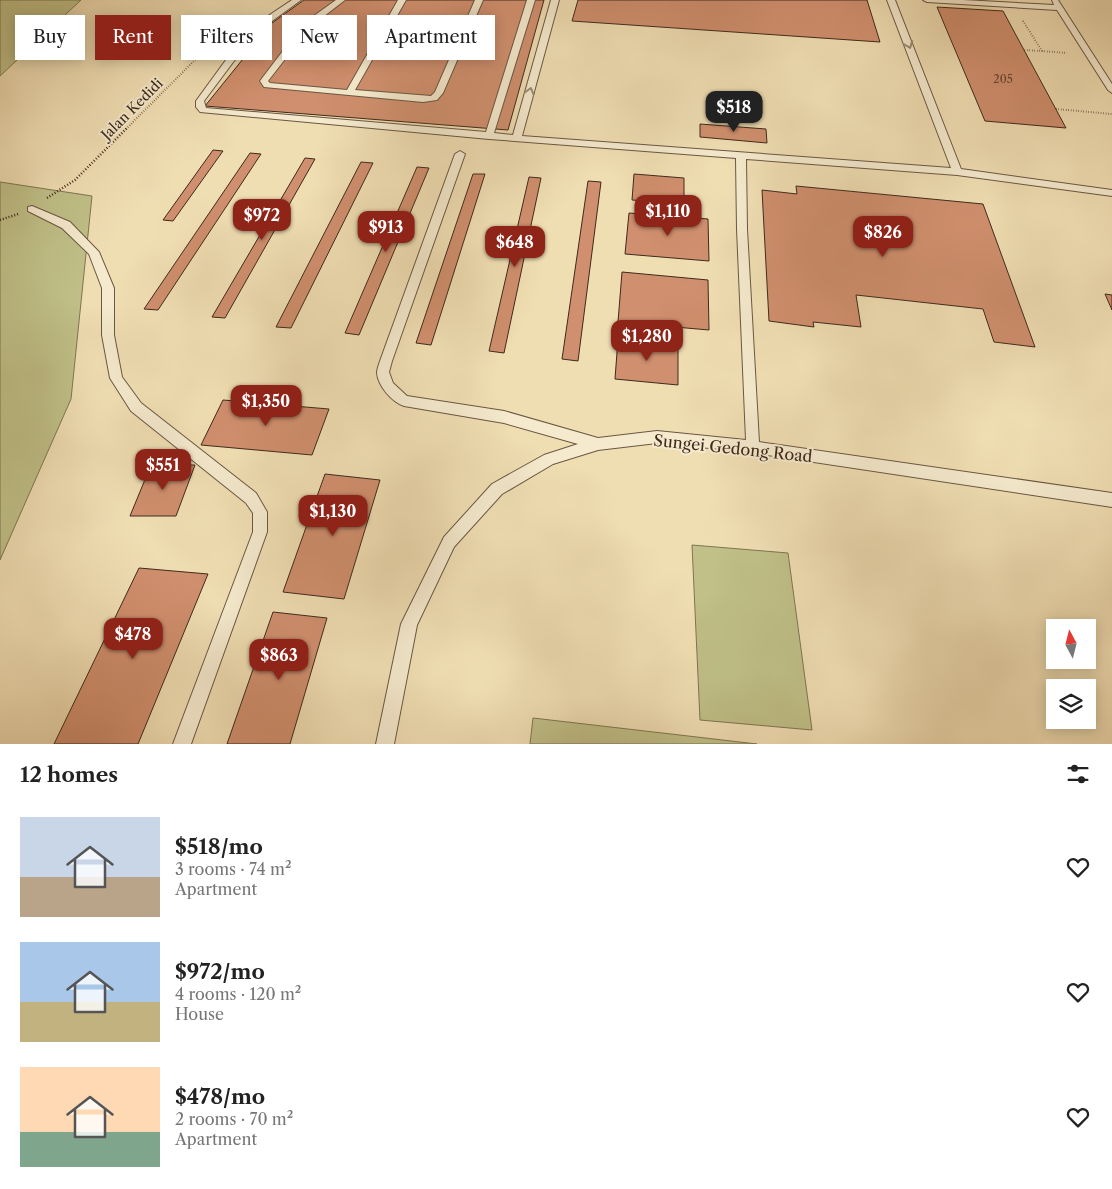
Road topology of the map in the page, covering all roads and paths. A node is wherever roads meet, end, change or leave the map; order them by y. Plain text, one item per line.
1 (297, 0) edge
2 (341, 0) edge
3 (402, 0) edge
4 (480, 0) edge
5 (531, 0) edge
6 (555, 0) edge
7 (891, 0) edge
8 (927, 0) edge
9 (1054, 0) edge
10 (1014, 5) junction
11 (1059, 8) junction
12 (1023, 50) dead end
13 (195, 60) edge
14 (1099, 70) junction
15 (1112, 71) edge
16 (1112, 90) edge
17 (349, 93) junction
18 (1056, 109) dead end
19 (1112, 114) edge
20 (489, 136) junction
21 (517, 138) junction
22 (460, 154) dead end
23 (741, 156) junction
24 (957, 172) junction
25 (1112, 193) edge
26 (32, 209) joint
27 (598, 444) junction
28 (753, 447) junction
29 (1112, 500) edge
30 (182, 744) edge
31 (385, 744) edge

1 - 20 lane
2 - 17 lane
3 - 17 lane
4 - 17 lane
5 - 20 lane
21 -> 6 lane
7 -> 24 lane
8 - 10 lane
9 - 11 lane
10 - 11 lane
10 - 12 path
11 - 14 lane
13 - 26 path, Jalan Kedidi
14 - 15 lane
14 - 16 lane
18 - 19 path
20 - 21 lane
21 - 23 lane
22 - 27 lane
23 - 24 lane
23 - 28 lane
24 - 25 lane
26 - 30 lane
27 - 28 lane, Sungei Gedong Road
27 - 31 lane, Sungei Gedong Road
28 - 29 lane, Sungei Gedong Road

